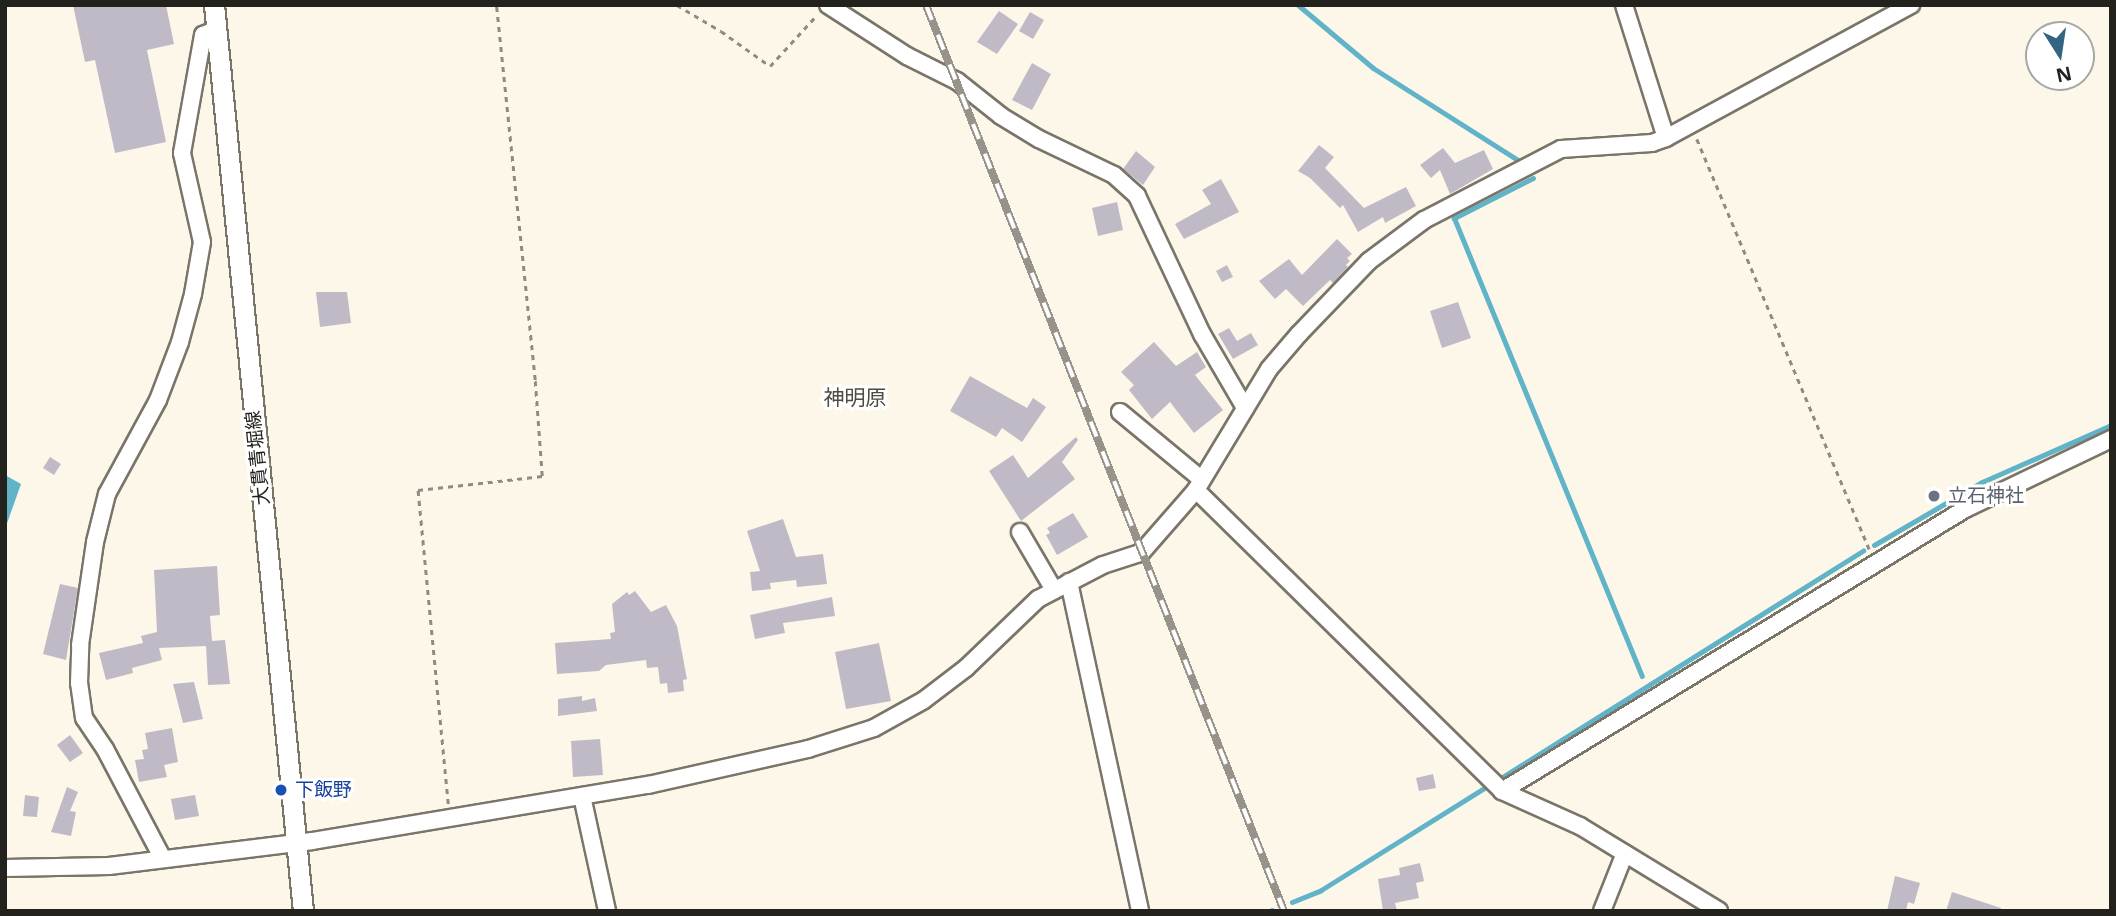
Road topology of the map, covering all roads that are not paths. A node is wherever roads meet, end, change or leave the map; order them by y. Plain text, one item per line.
1 (214, 5) edge
2 (1624, 5) edge
3 (1911, 5) edge
4 (822, 10) edge
5 (215, 30) junction
6 (1666, 138) junction
7 (1245, 408) junction
8 (1120, 412) dead end
9 (2111, 439) edge
10 (1199, 484) junction
11 (1020, 532) dead end
12 (1069, 582) junction
13 (1054, 590) junction
14 (1502, 791) junction
15 (582, 796) junction
16 (296, 843) junction
17 (1625, 853) junction
18 (163, 859) junction
19 (5, 868) edge
20 (303, 911) edge
21 (607, 911) edge
22 (1140, 911) edge
23 (1602, 911) edge
24 (1719, 911) edge

1 - 5 main road, 大貫青堀線
2 - 6 street
3 - 6 street
4 - 7 street
5 - 16 main road, 大貫青堀線
5 - 18 street
6 - 7 street
7 - 10 street
8 - 10 street
9 - 14 street
10 - 12 street
10 - 14 street
11 - 13 street
12 - 13 street
12 - 22 street
13 - 15 street
14 - 17 street
15 - 16 street
15 - 21 street
16 - 18 street
16 - 20 main road, 大貫青堀線
17 - 23 street
17 - 24 street
18 - 19 street

